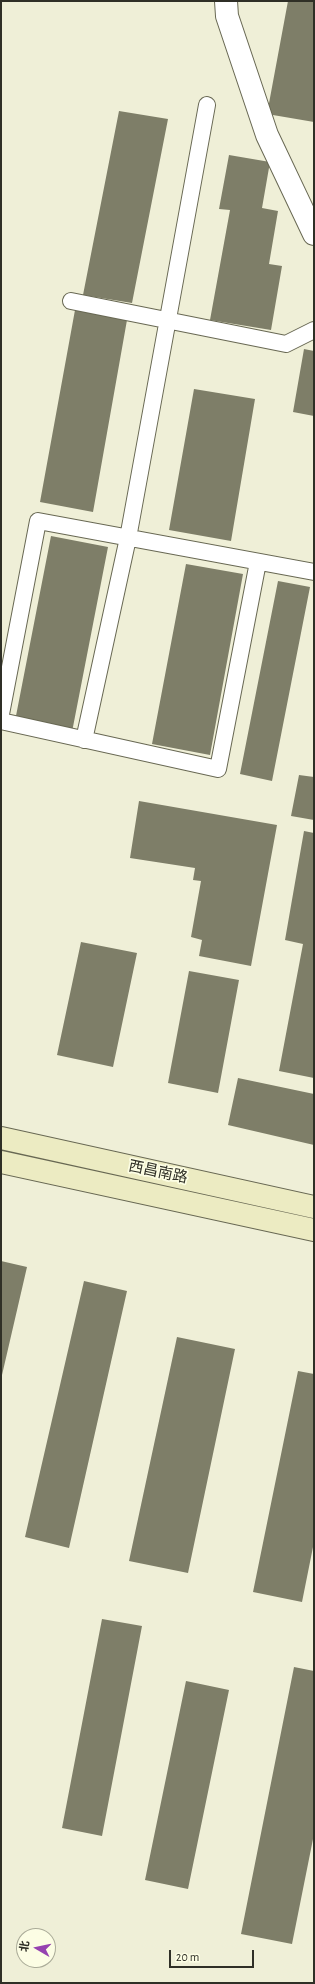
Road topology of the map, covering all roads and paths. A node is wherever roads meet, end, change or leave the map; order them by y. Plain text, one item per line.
1 (226, 1) edge
2 (207, 105) dead end
3 (314, 234) edge
4 (70, 301) dead end
5 (168, 319) junction
6 (314, 330) edge
7 (128, 538) junction
8 (258, 562) junction
9 (314, 572) edge
10 (1, 714) edge
11 (1, 721) edge
12 (84, 740) junction
13 (1, 1138) edge
14 (1, 1162) edge
15 (314, 1207) edge
16 (314, 1230) edge

1 - 3 street
2 - 5 lane
4 - 5 lane
5 - 6 lane
5 - 7 lane
7 - 8 lane
7 - 10 lane
7 - 12 lane
8 - 9 lane
8 - 12 lane
11 - 12 lane
13 - 15 street, 西昌南路
14 - 16 street, 西昌南路

